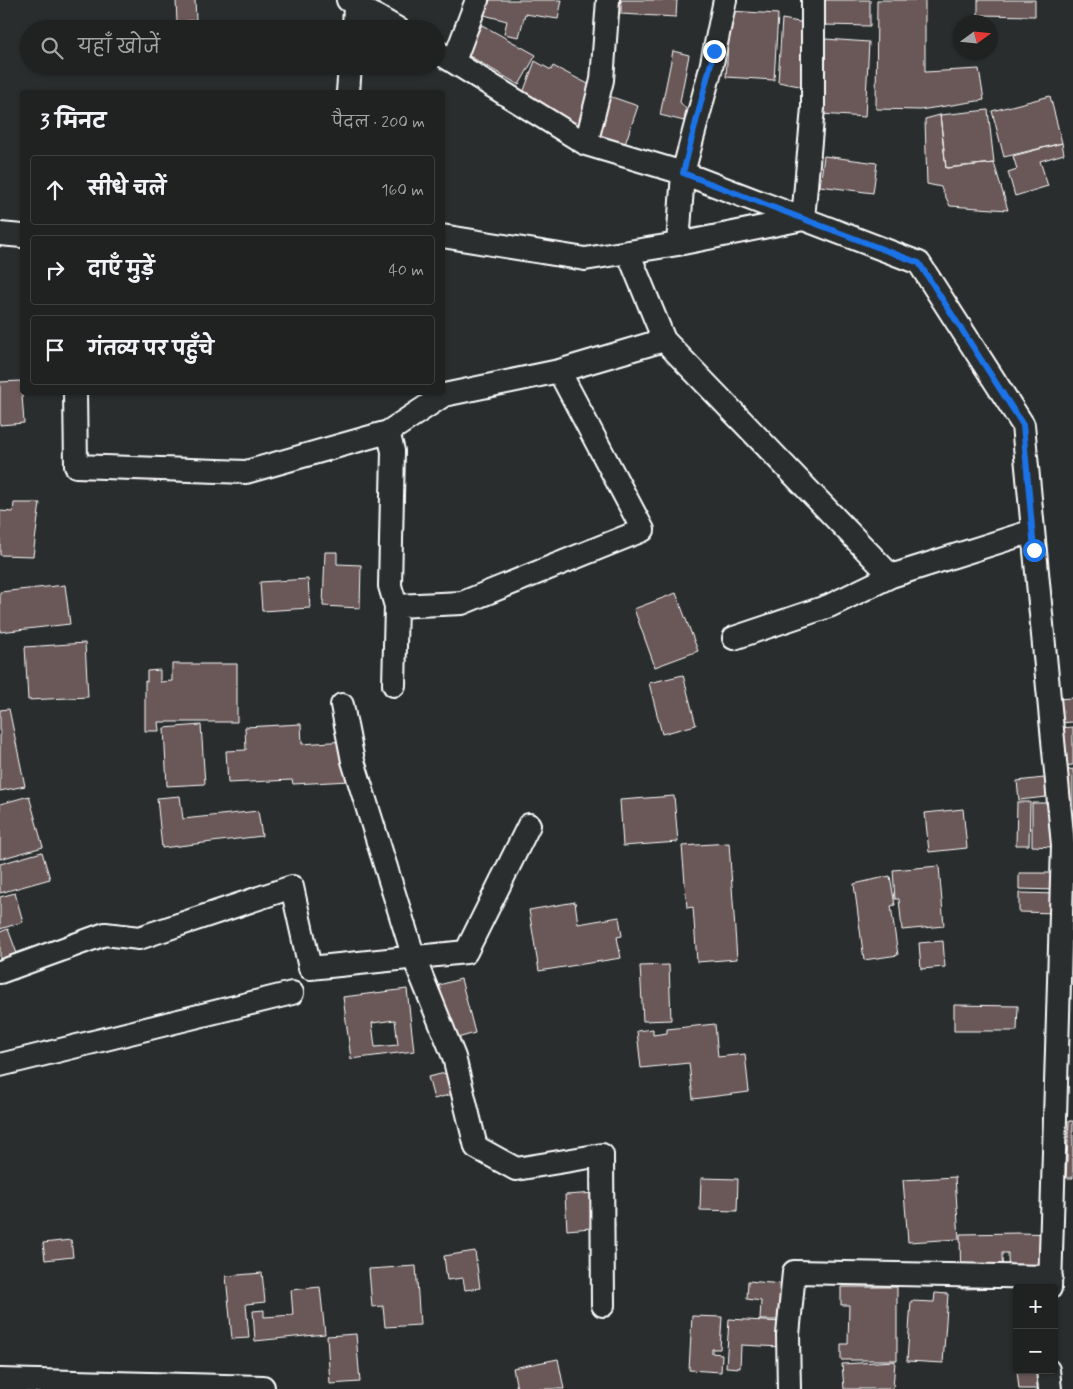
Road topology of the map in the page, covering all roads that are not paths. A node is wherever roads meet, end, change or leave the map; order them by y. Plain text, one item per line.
1 (477, 0) edge
2 (608, 0) edge
3 (725, 0) edge
4 (813, 0) edge
5 (352, 2) edge
6 (353, 20) edge
7 (383, 20) edge
8 (445, 56) edge
9 (349, 75) edge
10 (348, 90) edge
11 (586, 144) junction
12 (683, 173) junction
13 (803, 219) junction
14 (0, 234) edge
15 (20, 236) edge
16 (445, 236) edge
17 (678, 244) junction
18 (628, 252) junction
19 (664, 340) junction
20 (559, 371) junction
21 (74, 395) edge
22 (388, 432) junction
23 (1033, 531) junction
24 (891, 576) junction
25 (396, 606) junction
26 (734, 638) dead end
27 (394, 685) dead end
28 (342, 705) dead end
29 (529, 826) dead end
30 (414, 958) junction
31 (0, 972) edge
32 (292, 993) dead end
33 (0, 1065) edge
34 (1051, 1282) edge
35 (603, 1306) dead end
36 (1048, 1374) edge
37 (0, 1380) edge
38 (263, 1387) dead end
39 (789, 1389) edge
40 (1050, 1389) edge

1 - 8 street
2 - 11 street
3 - 12 street
4 - 13 street
5 - 6 street
5 - 7 street
8 - 11 street
9 - 10 street
11 - 12 street
12 - 13 street
12 - 17 street
13 - 17 street
13 - 23 street
14 - 15 street
16 - 18 street
17 - 18 street
18 - 19 street
19 - 20 street
19 - 24 street
20 - 22 street
20 - 25 street
21 - 22 street
22 - 25 street
23 - 24 street
23 - 34 street
24 - 26 street
25 - 27 street
28 - 30 street
29 - 30 street
30 - 31 street
30 - 35 street
32 - 33 street
34 - 39 street
36 - 40 street
37 - 38 street

